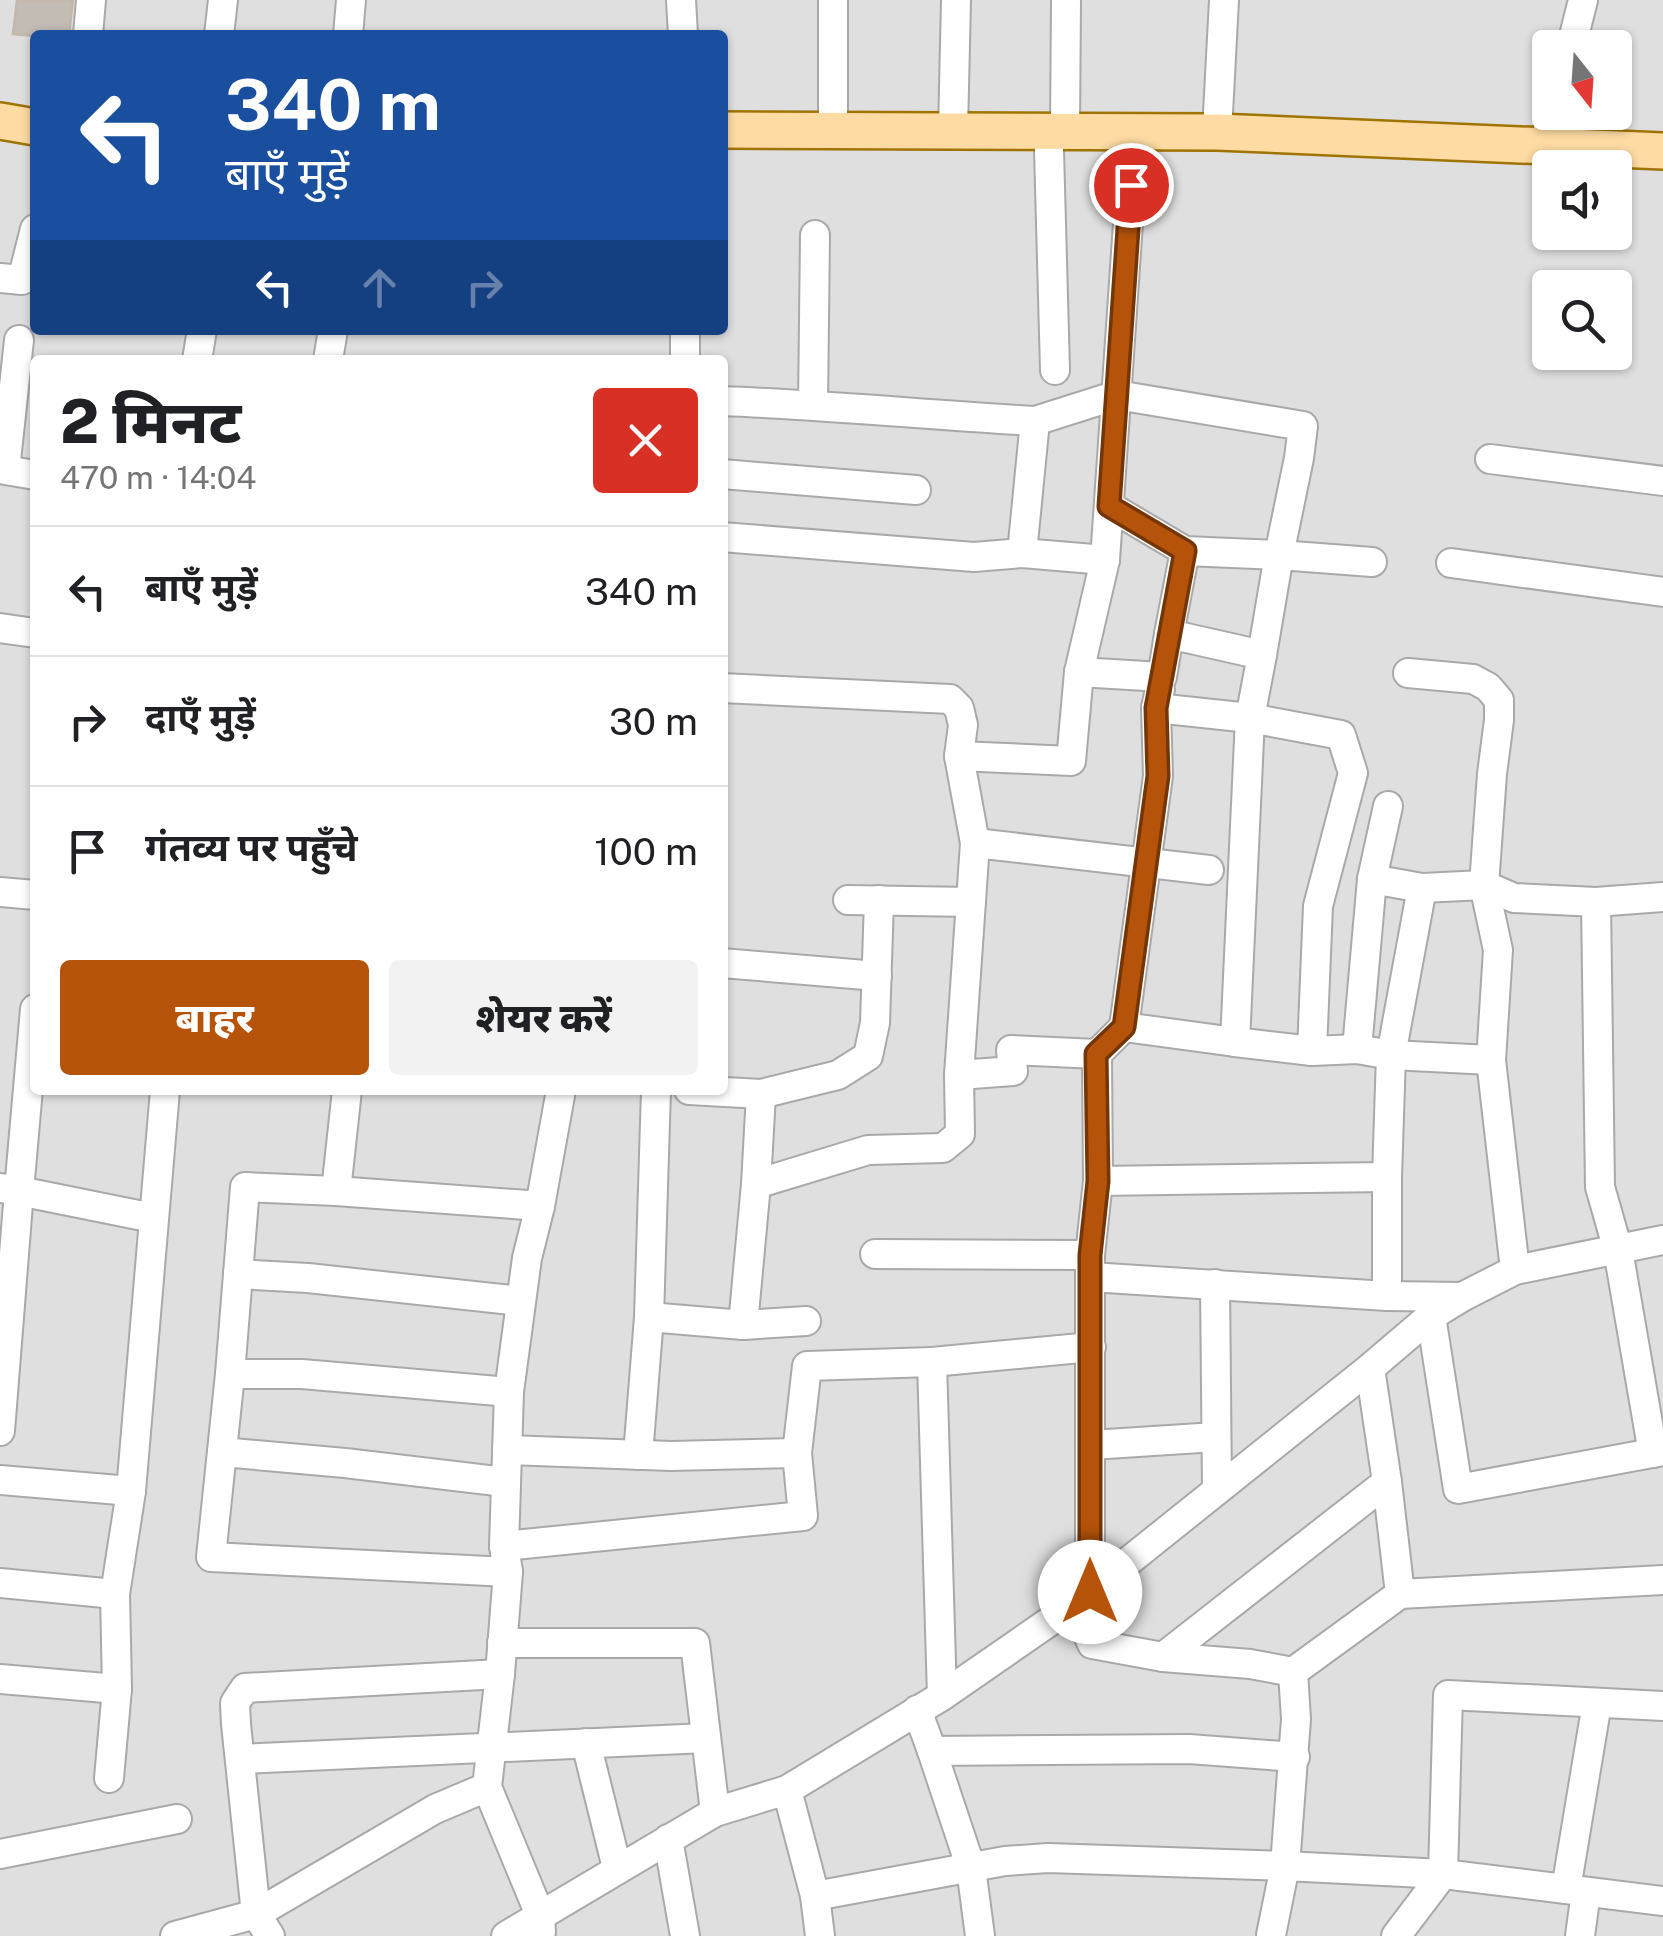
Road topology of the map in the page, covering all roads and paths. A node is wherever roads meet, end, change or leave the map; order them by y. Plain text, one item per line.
1 (90, 0) edge
2 (222, 0) edge
3 (351, 0) edge
4 (681, 0) edge
5 (833, 0) edge
6 (956, 0) edge
7 (1066, 0) edge
8 (1224, 0) edge
9 (1583, 0) edge
10 (88, 30) edge
11 (219, 30) edge
12 (348, 30) edge
13 (682, 30) edge
14 (1575, 30) edge
15 (0, 102) edge
16 (30, 107) edge
17 (0, 122) edge
18 (30, 127) edge
19 (833, 128) junction
20 (1532, 128) edge
21 (728, 130) edge
22 (1559, 130) edge
23 (1217, 132) junction
24 (970, 137) junction
25 (1057, 140) junction
26 (728, 148) edge
27 (1133, 150) junction
28 (1663, 151) edge
29 (1663, 170) edge
30 (815, 235) dead end
31 (30, 246) edge
32 (19, 280) edge
33 (19, 340) dead end
34 (1055, 370) dead end
35 (1117, 395) junction
36 (728, 400) edge
37 (813, 404) junction
38 (1034, 421) junction
39 (1490, 459) dead end
40 (728, 474) edge
41 (30, 475) edge
42 (1663, 481) edge
43 (916, 490) dead end
44 (1109, 506) junction
45 (728, 538) edge
46 (1185, 551) junction
47 (1022, 553) junction
48 (1278, 555) junction
49 (1106, 560) junction
50 (1372, 562) dead end
51 (1450, 563) dead end
52 (1663, 592) edge
53 (0, 628) edge
54 (30, 632) edge
55 (1169, 634) junction
56 (1262, 655) junction
57 (1079, 672) junction
58 (1408, 673) dead end
59 (1162, 677) junction
60 (728, 688) edge
61 (1156, 708) junction
62 (1250, 718) junction
63 (958, 756) junction
64 (1388, 806) dead end
65 (975, 843) junction
66 (1146, 861) junction
67 (1209, 870) dead end
68 (1372, 879) junction
69 (1484, 884) junction
70 (1422, 888) junction
71 (0, 892) edge
72 (30, 895) edge
73 (1663, 897) edge
74 (1514, 898) junction
75 (848, 900) dead end
76 (879, 900) junction
77 (971, 902) junction
78 (1596, 902) junction
79 (1498, 950) junction
80 (728, 964) edge
81 (877, 976) junction
82 (1124, 1027) junction
83 (1235, 1042) junction
84 (30, 1044) edge
85 (1357, 1049) junction
86 (1312, 1051) junction
87 (1096, 1054) junction
88 (1392, 1055) junction
89 (1491, 1060) junction
90 (959, 1075) junction
91 (728, 1092) edge
92 (761, 1094) junction
93 (165, 1095) edge
94 (346, 1095) edge
95 (560, 1095) edge
96 (656, 1095) edge
97 (1387, 1177) junction
98 (1098, 1181) junction
99 (756, 1184) junction
100 (9, 1189) edge
101 (336, 1190) junction
102 (540, 1206) junction
103 (153, 1218) junction
104 (1663, 1240) edge
105 (1618, 1250) junction
106 (875, 1254) dead end
107 (1091, 1266) junction
108 (1516, 1270) junction
109 (238, 1274) junction
110 (1215, 1284) junction
111 (1387, 1296) junction
112 (1462, 1296) junction
113 (520, 1301) junction
114 (1431, 1316) junction
115 (649, 1317) junction
116 (806, 1321) dead end
117 (743, 1325) junction
118 (1090, 1346) junction
119 (932, 1362) junction
120 (1370, 1368) junction
121 (230, 1374) junction
122 (508, 1392) junction
123 (0, 1432) edge
124 (1216, 1437) junction
125 (1090, 1445) junction
126 (506, 1450) junction
127 (222, 1452) junction
128 (1658, 1452) edge
129 (797, 1453) junction
130 (638, 1455) junction
131 (0, 1480) edge
132 (505, 1482) junction
133 (1387, 1482) junction
134 (1217, 1489) junction
135 (132, 1491) junction
136 (506, 1559) junction
137 (1663, 1580) edge
138 (0, 1583) edge
139 (114, 1594) junction
140 (1400, 1594) junction
141 (1082, 1598) junction
142 (502, 1643) junction
143 (1163, 1657) junction
144 (1293, 1672) junction
145 (500, 1674) junction
146 (0, 1679) edge
147 (117, 1688) junction
148 (942, 1696) junction
149 (1597, 1703) junction
150 (1663, 1706) edge
151 (917, 1710) junction
152 (706, 1738) junction
153 (586, 1743) junction
154 (492, 1746) junction
155 (932, 1751) junction
156 (1294, 1757) junction
157 (240, 1759) junction
158 (108, 1778) dead end
159 (487, 1787) junction
160 (787, 1790) junction
161 (715, 1812) junction
162 (177, 1819) dead end
163 (668, 1839) junction
164 (0, 1854) edge
165 (1285, 1866) junction
166 (617, 1868) junction
167 (970, 1868) junction
168 (1443, 1874) junction
169 (1576, 1891) junction
170 (815, 1896) junction
171 (1663, 1902) edge
172 (263, 1925) edge
173 (540, 1926) edge
174 (175, 1936) edge
175 (506, 1936) edge
176 (686, 1936) edge
177 (820, 1936) edge
178 (980, 1936) edge
179 (1276, 1936) edge
180 (1396, 1936) edge
181 (1580, 1936) edge

1 - 10 street
2 - 11 street
3 - 12 street
4 - 13 street
5 - 19 street
6 - 24 street
7 - 25 street
8 - 23 street
9 - 14 street
15 - 16 main road
17 - 18 main road
19 - 21 main road
19 - 24 main road
20 - 23 main road
22 - 28 main road
23 - 25 main road
24 - 25 main road
24 - 26 main road
25 - 27 main road
25 - 34 street
27 - 29 main road
27 - 35 street
30 - 37 street
31 - 32 street
33 - 41 street
35 - 38 street
35 - 44 street
35 - 48 street
36 - 37 street
37 - 38 street
38 - 47 street
39 - 42 street
40 - 43 street
44 - 46 street
44 - 49 street
45 - 47 street
46 - 48 street
46 - 55 street
47 - 49 street
48 - 50 street
48 - 56 street
49 - 57 street
51 - 52 street
53 - 54 street
55 - 56 street
55 - 59 street
56 - 62 street
57 - 59 street
57 - 63 street
58 - 69 street
59 - 61 street
60 - 63 street
61 - 62 street
61 - 66 street
62 - 83 street
62 - 86 street
63 - 65 street
64 - 68 street
65 - 66 street
65 - 77 street
66 - 67 street
66 - 82 street
68 - 70 street
68 - 85 street
69 - 70 street
69 - 74 street
69 - 79 street
70 - 88 street
71 - 72 street
73 - 78 street
74 - 78 street
74 - 79 street
75 - 76 street
76 - 77 street
76 - 81 street
77 - 90 street
78 - 105 street
79 - 89 street
80 - 81 street
81 - 92 street
82 - 83 street
82 - 87 street
83 - 86 street
84 - 100 street
85 - 86 street
85 - 88 street
87 - 90 street
87 - 98 street
88 - 89 street
88 - 97 street
89 - 108 street
90 - 99 street
91 - 92 street
92 - 99 street
93 - 103 street
94 - 101 street
95 - 102 street
96 - 115 street
97 - 98 street
97 - 111 street
98 - 107 street
99 - 117 street
100 - 103 street
100 - 123 street
101 - 102 street
101 - 109 street
102 - 113 street
103 - 135 street
104 - 105 street
105 - 108 street
105 - 128 street
106 - 107 street
107 - 110 street
107 - 118 street
108 - 112 street
109 - 113 street
109 - 121 street
110 - 111 street
110 - 124 street
111 - 112 street
112 - 114 street
113 - 122 street
114 - 120 street
114 - 128 street
115 - 117 street
115 - 130 street
116 - 117 street
118 - 119 street
118 - 125 street
119 - 129 street
119 - 148 street
120 - 133 street
120 - 134 street
121 - 122 street
121 - 127 street
122 - 126 street
124 - 125 street
124 - 134 street
125 - 141 street
126 - 130 street
126 - 132 street
127 - 132 street
127 - 136 street
129 - 130 street
129 - 136 street
131 - 135 street
132 - 136 street
133 - 140 street
133 - 143 street
134 - 141 street
135 - 139 street
136 - 142 street
137 - 140 street
138 - 139 street
139 - 147 street
140 - 144 street
141 - 143 street
141 - 148 street
142 - 145 street
142 - 152 street
143 - 144 street
144 - 156 street
145 - 154 street
145 - 157 street
146 - 147 street
147 - 158 street
148 - 151 street
149 - 150 street
149 - 168 street
149 - 169 street
151 - 155 street
151 - 160 street
152 - 153 street
152 - 161 street
153 - 154 street
153 - 166 street
154 - 157 street
154 - 159 street
155 - 156 street
155 - 167 street
156 - 165 street
157 - 172 street
159 - 172 street
159 - 173 street
160 - 161 street
160 - 170 street
161 - 163 street
162 - 164 street
163 - 166 street
163 - 176 street
165 - 167 street
165 - 168 street
165 - 179 street
166 - 173 street
167 - 170 street
167 - 178 street
168 - 169 street
168 - 180 street
169 - 171 street
169 - 181 street
170 - 177 street
172 - 174 street
173 - 175 street

